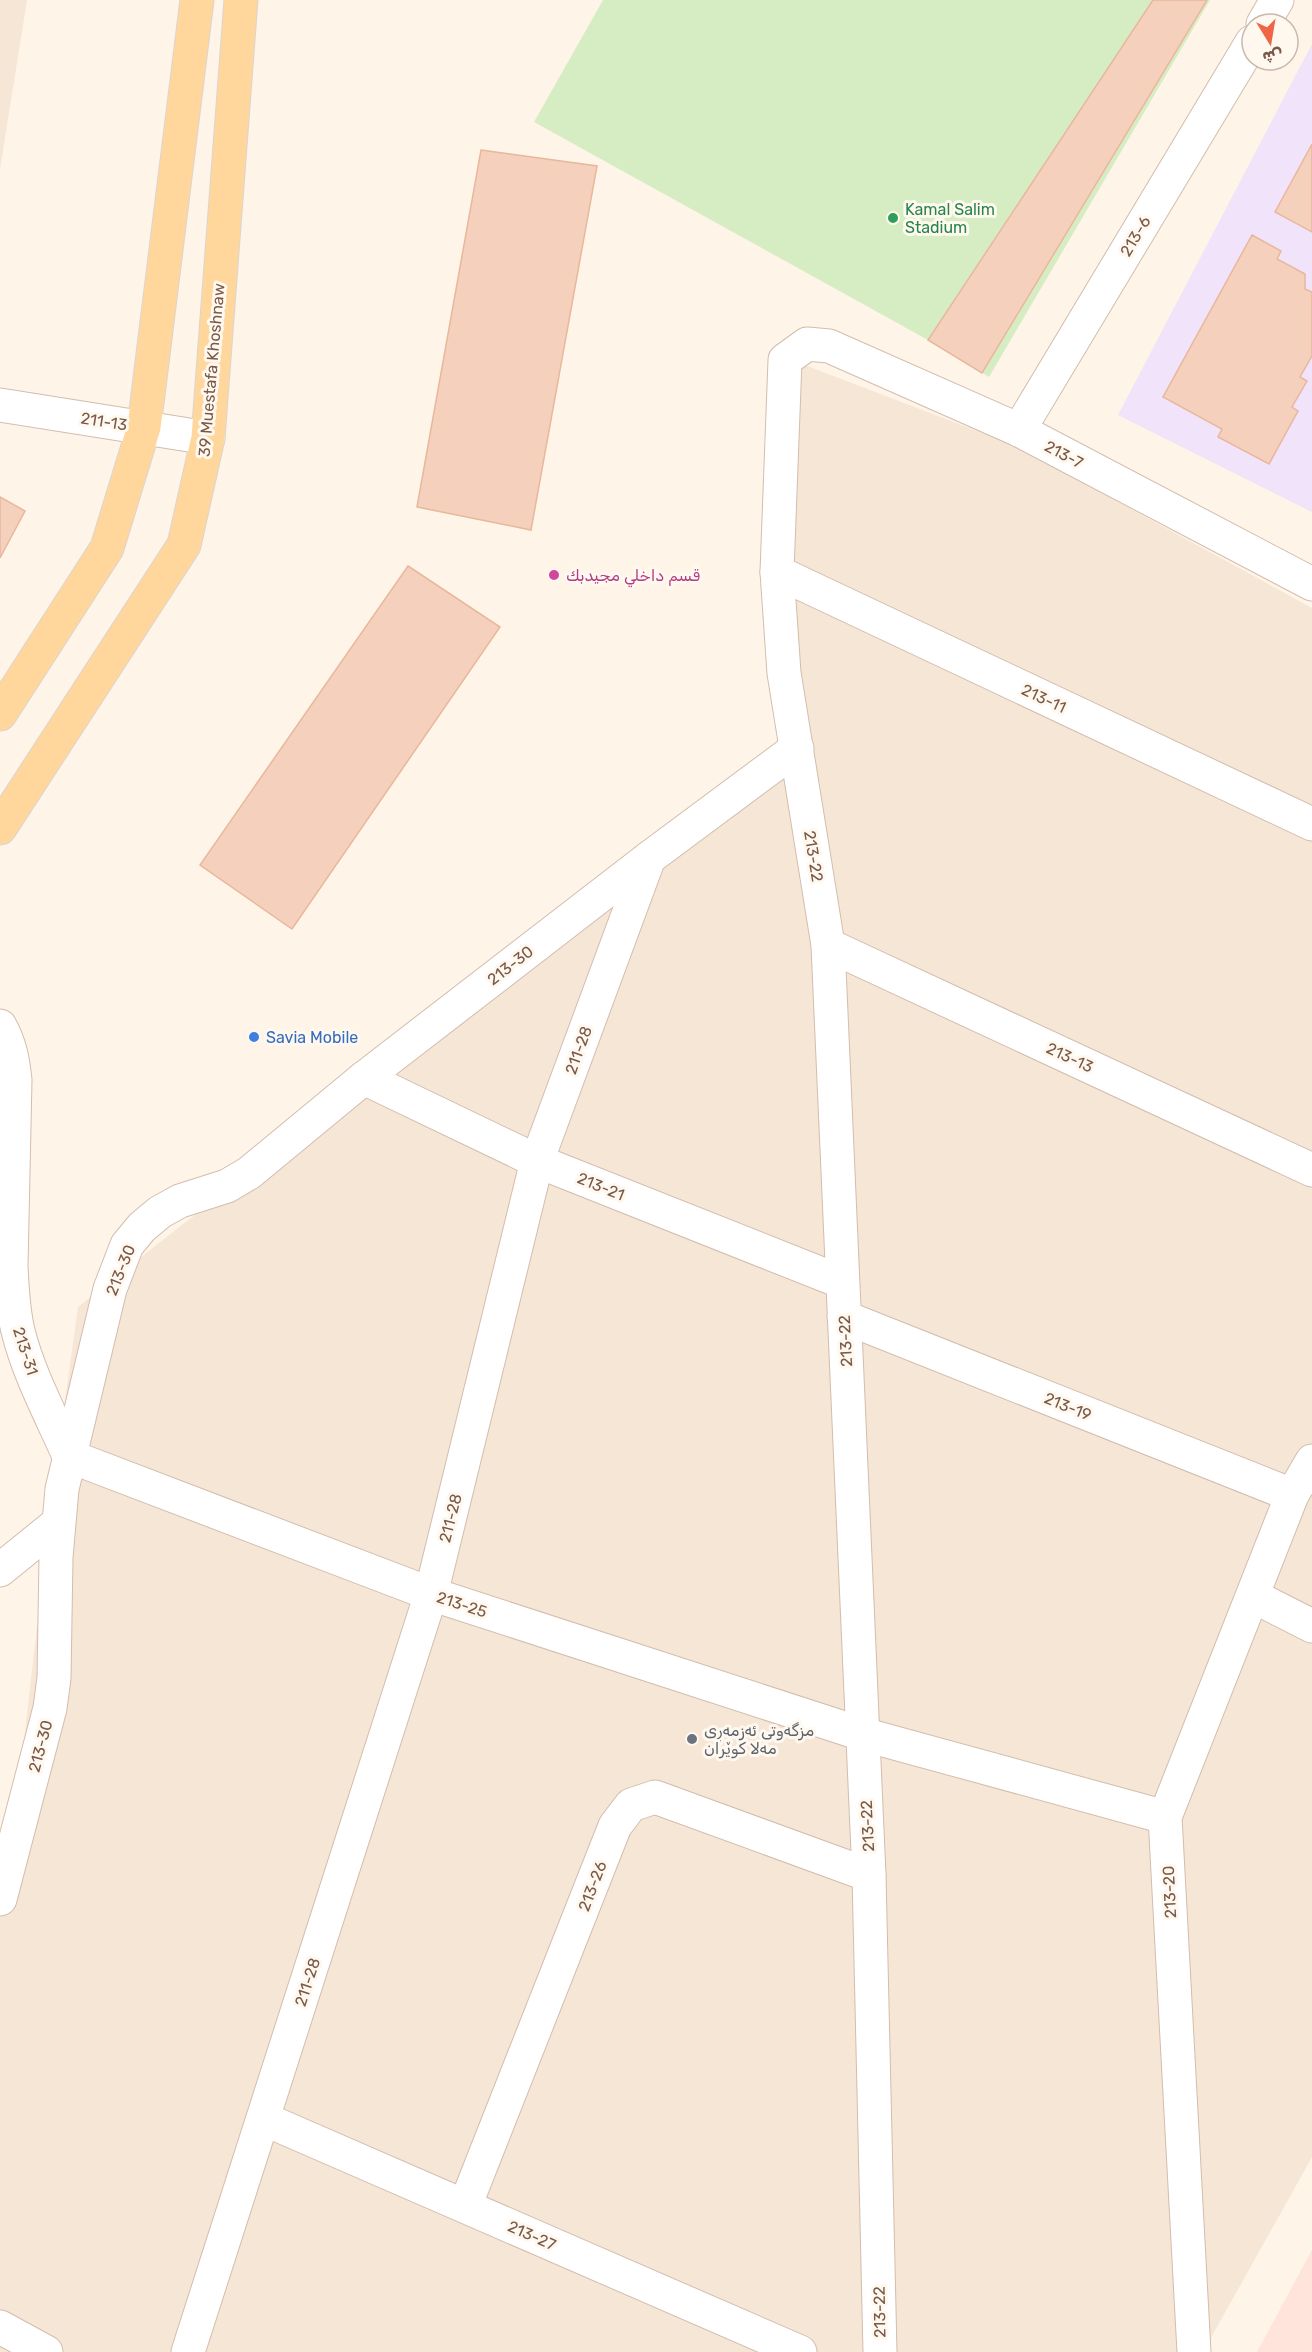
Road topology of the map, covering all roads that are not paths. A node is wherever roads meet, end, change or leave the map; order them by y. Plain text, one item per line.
1 (197, 0) edge
2 (241, 0) edge
3 (1240, 62) edge
4 (807, 344) joint
5 (0, 405) edge
6 (144, 427) junction
7 (1019, 430) junction
8 (208, 438) junction
9 (777, 572) junction
10 (1312, 584) edge
11 (0, 714) edge
12 (796, 748) junction
13 (1312, 824) edge
14 (0, 828) edge
15 (649, 858) junction
16 (828, 945) junction
17 (0, 1026) edge
18 (364, 1078) junction
19 (537, 1161) junction
20 (1312, 1170) edge
21 (842, 1282) junction
22 (844, 1317) junction
23 (69, 1456) junction
24 (1312, 1461) edge
25 (1292, 1495) junction
26 (58, 1523) junction
27 (0, 1570) edge
28 (431, 1594) junction
29 (1253, 1596) junction
30 (1312, 1626) edge
31 (862, 1734) junction
32 (1165, 1817) junction
33 (869, 1875) junction
34 (0, 1899) edge
35 (264, 2119) junction
36 (465, 2206) junction
37 (0, 2327) edge
38 (46, 2352) edge
39 (188, 2352) edge
40 (800, 2352) edge
41 (880, 2352) edge
42 (1194, 2352) edge

1 - 6 main road
2 - 8 main road, 39 Muestafa Khoshnaw
3 - 7 street, 213-6
4 - 7 street, 213-7
4 - 9 street, 213-22
5 - 6 street, 211-13
6 - 8 street, 211-13
6 - 11 main road
7 - 10 street, 213-7
8 - 14 main road, 39 Muestafa Khoshnaw
9 - 12 street, 213-22
9 - 13 street, 213-11
12 - 15 street
12 - 16 street, 213-22
15 - 18 street, 213-30
15 - 19 street, 211-28
16 - 20 street, 213-13
16 - 21 street, 213-22
17 - 23 street, 213-31
18 - 19 street, 213-21
18 - 23 street, 213-30
19 - 21 street, 213-21
19 - 28 street, 211-28
21 - 22 street, 213-22
22 - 25 street, 213-19
22 - 31 street, 213-22
23 - 26 street, 213-30
23 - 28 street, 213-25
24 - 25 street, 213-20
25 - 29 street, 213-20
26 - 27 street
26 - 34 street, 213-30
28 - 31 street, 213-25
28 - 35 street, 211-28
29 - 30 street
29 - 32 street, 213-20
31 - 32 street, 213-25
31 - 33 street, 213-22
32 - 42 street, 213-20
33 - 36 street, 213-26
33 - 41 street, 213-22
35 - 36 street, 213-27
35 - 39 street, 211-28
36 - 40 street, 213-27
37 - 38 street

